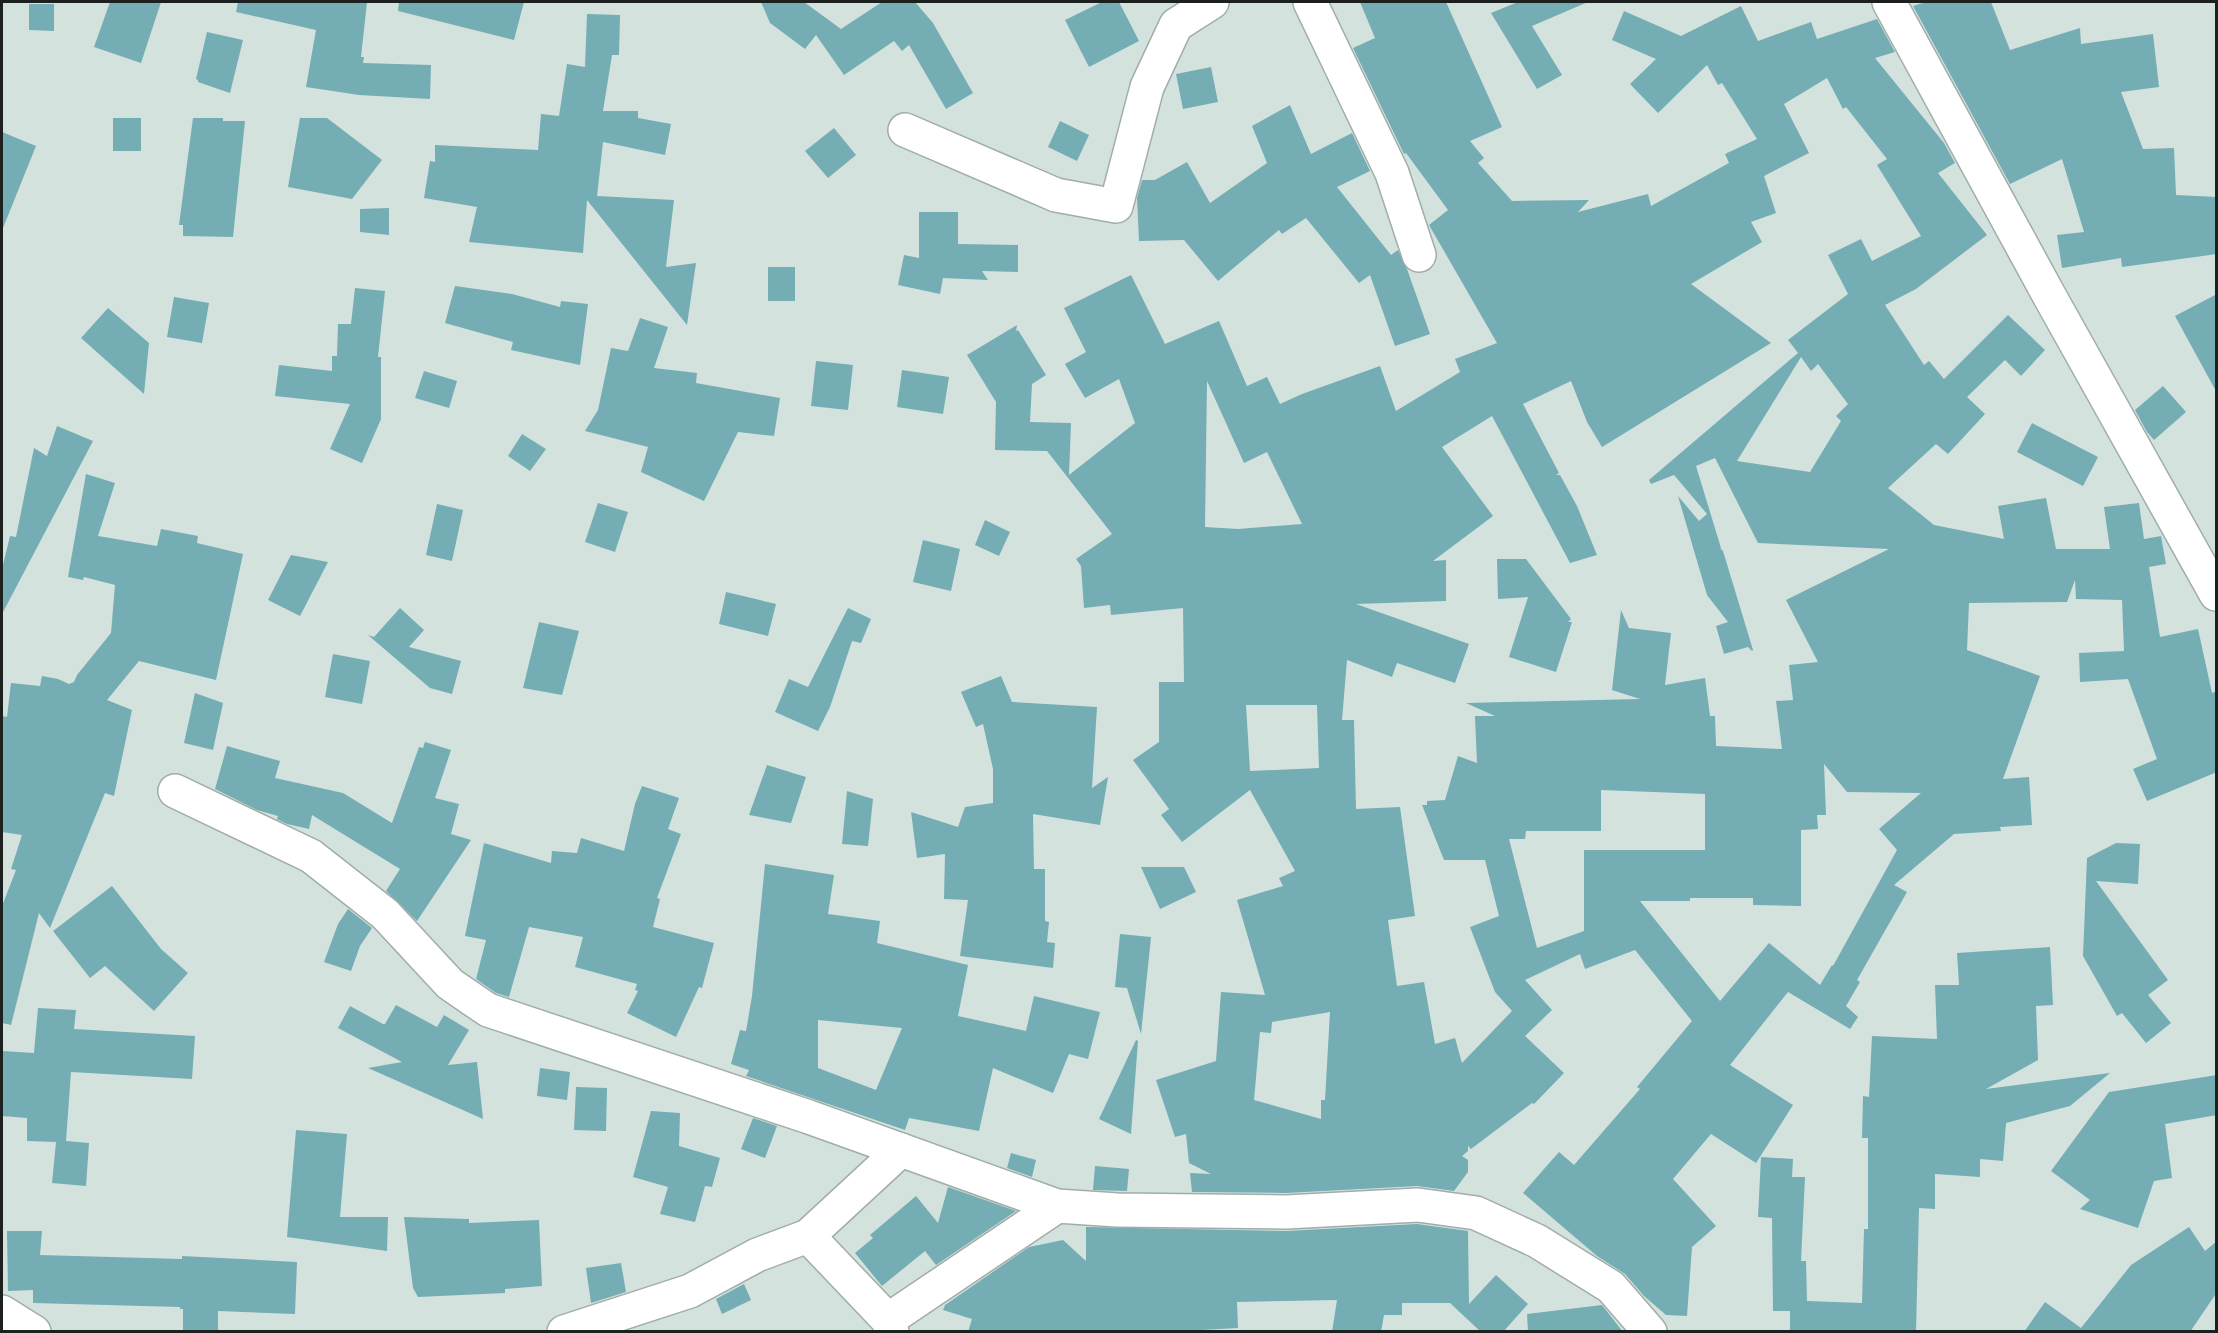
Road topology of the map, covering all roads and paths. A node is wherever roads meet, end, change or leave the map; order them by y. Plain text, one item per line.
1 (1212, 2) edge
2 (1310, 2) edge
3 (1889, 2) edge
4 (905, 130) dead end
5 (1419, 255) dead end
6 (2217, 594) edge
7 (175, 791) dead end
8 (901, 1150) junction
9 (1057, 1206) junction
10 (807, 1236) junction
11 (2, 1312) edge
12 (890, 1326) edge
13 (34, 1332) edge
14 (564, 1332) edge
15 (1650, 1332) edge

1 - 4 street
2 - 5 street
3 - 6 street
7 - 8 street
8 - 9 street
8 - 10 street
9 - 12 street
9 - 15 street
10 - 12 street
10 - 14 street
11 - 13 street

